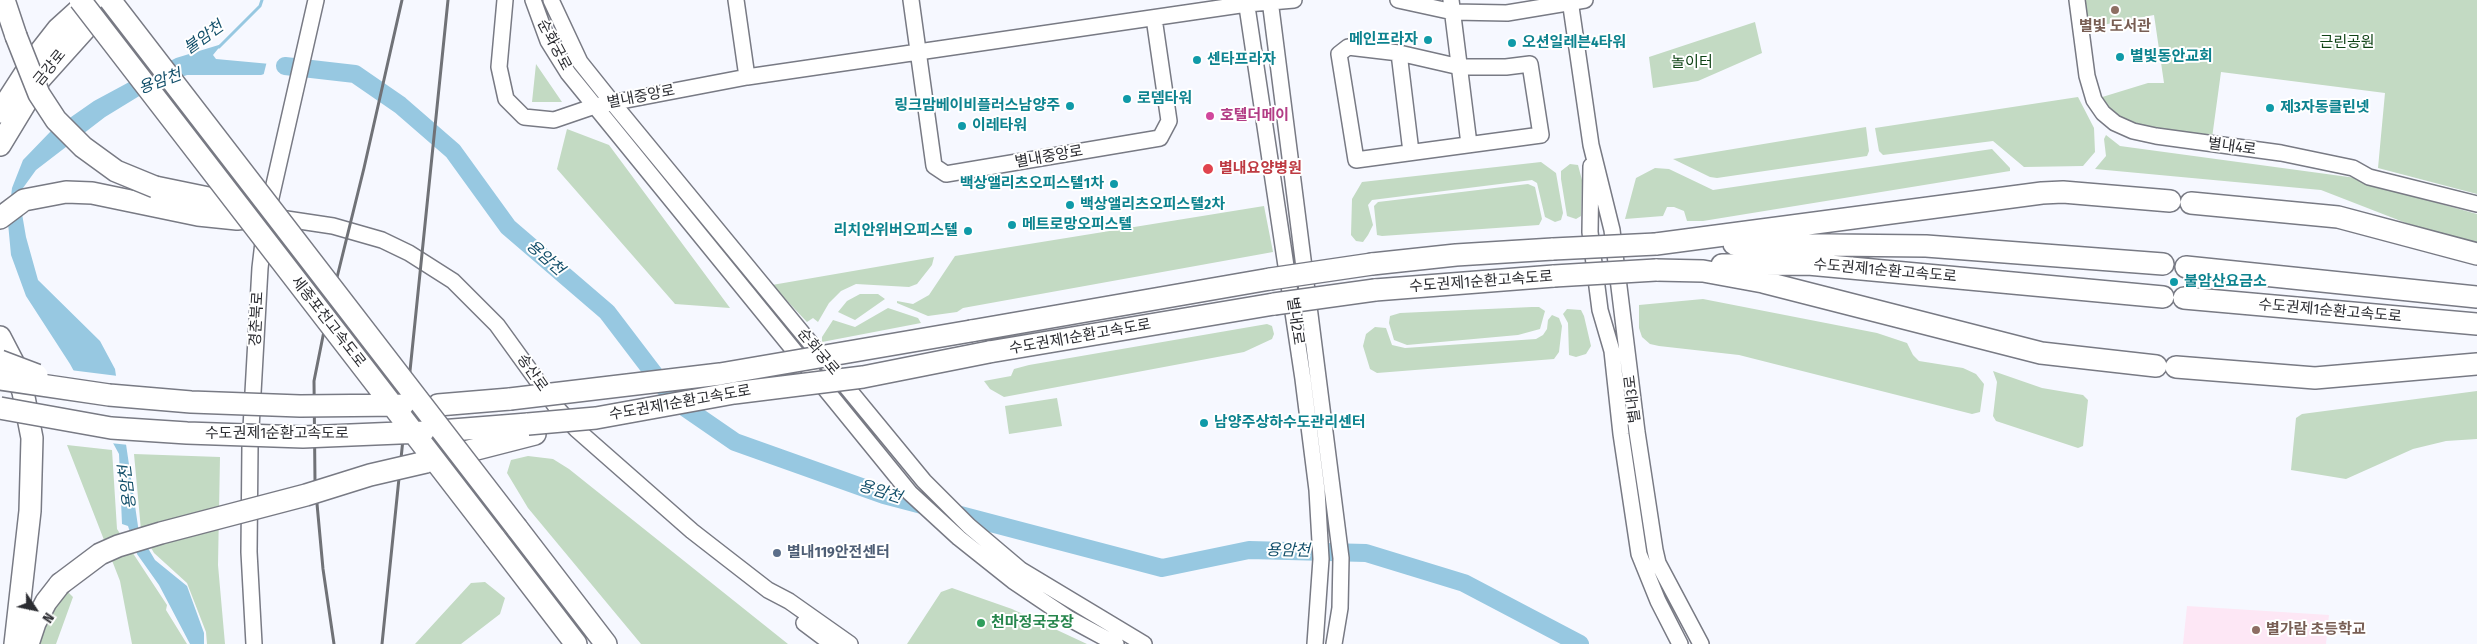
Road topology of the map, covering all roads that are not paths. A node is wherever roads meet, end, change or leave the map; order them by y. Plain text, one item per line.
1 (4, 0) edge
2 (80, 0) edge
3 (90, 0) edge
4 (110, 0) edge
5 (316, 0) edge
6 (505, 0) edge
7 (532, 0) edge
8 (551, 0) edge
9 (736, 0) edge
10 (911, 0) edge
11 (1294, 0) edge
12 (1398, 0) edge
13 (2077, 0) edge
14 (1270, 1) edge
15 (1575, 1) edge
16 (1247, 2) edge
17 (1452, 6) edge
18 (1154, 18) junction
19 (58, 29) junction
20 (918, 51) junction
21 (1398, 54) junction
22 (1460, 67) junction
23 (747, 77) junction
24 (612, 102) junction
25 (595, 106) junction
26 (0, 112) edge
27 (1469, 144) junction
28 (0, 145) edge
29 (1591, 145) junction
30 (1412, 152) junction
31 (151, 196) junction
32 (2477, 204) edge
33 (266, 216) junction
34 (0, 218) edge
35 (1656, 244) junction
36 (2477, 254) edge
37 (2163, 264) dead end
38 (2186, 267) dead end
39 (1656, 270) junction
40 (2477, 296) edge
41 (2477, 324) edge
42 (0, 337) edge
43 (0, 361) edge
44 (2477, 364) edge
45 (0, 378) edge
46 (70, 388) junction
47 (0, 408) edge
48 (531, 429) junction
49 (1325, 489) junction
50 (829, 638) edge
51 (1112, 642) edge
52 (15, 644) edge
53 (28, 644) edge
54 (254, 644) edge
55 (576, 644) edge
56 (606, 644) edge
57 (852, 644) edge
58 (1144, 644) edge
59 (1314, 644) edge
60 (1334, 644) edge
61 (1680, 644) edge
62 (1701, 644) edge

1 - 31 highway, bridge
2 - 19 highway
2 - 55 highway, 세종포천고속도로, bridge
3 - 19 highway, 금강로
4 - 28 highway, 금강로
4 - 56 highway, 세종포천고속도로, bridge
5 - 33 street, 경춘북로
6 - 25 street, 별내중앙로
7 - 25 street, 순화궁로
8 - 24 street, 순화궁로
9 - 23 street
10 - 20 street
11 - 14 street, 별내중앙로
12 - 17 street
13 - 32 street, 별내4로
14 - 16 street, 별내중앙로
14 - 49 street, 별내2로
15 - 17 street
15 - 29 street, 별내3로
16 - 18 street, 별내중앙로
16 - 49 street, 별내2로
17 - 22 street
18 - 20 street, 별내중앙로
18 - 20 street, 별내중앙로
19 - 26 highway, 금강로
20 - 23 street, 별내중앙로
21 - 22 street
21 - 30 street
21 - 30 street
22 - 27 street
22 - 27 street
23 - 24 street, 별내중앙로
24 - 25 street, 별내중앙로
24 - 58 street, 순화궁로
25 - 51 street, 순화궁로
27 - 30 street
29 - 61 street, 별내3로
29 - 62 street, 별내3로
31 - 33 highway
31 - 34 highway
33 - 50 street, 송산로
33 - 54 street, 경춘북로
35 - 36 highway
35 - 37 highway, 수도권제1순환고속도로
35 - 46 highway, 수도권제1순환고속도로, bridge
38 - 40 highway, 수도권제1순환고속도로
39 - 41 highway, 수도권제1순환고속도로
39 - 44 highway
39 - 48 highway, 수도권제1순환고속도로, bridge
42 - 52 highway
43 - 46 highway, bridge
45 - 46 highway, 수도권제1순환고속도로, bridge
47 - 48 highway, 수도권제1순환고속도로, bridge
48 - 53 highway, bridge
49 - 59 street, 별내2로
49 - 60 street, 별내2로
50 - 57 street, 송산로

